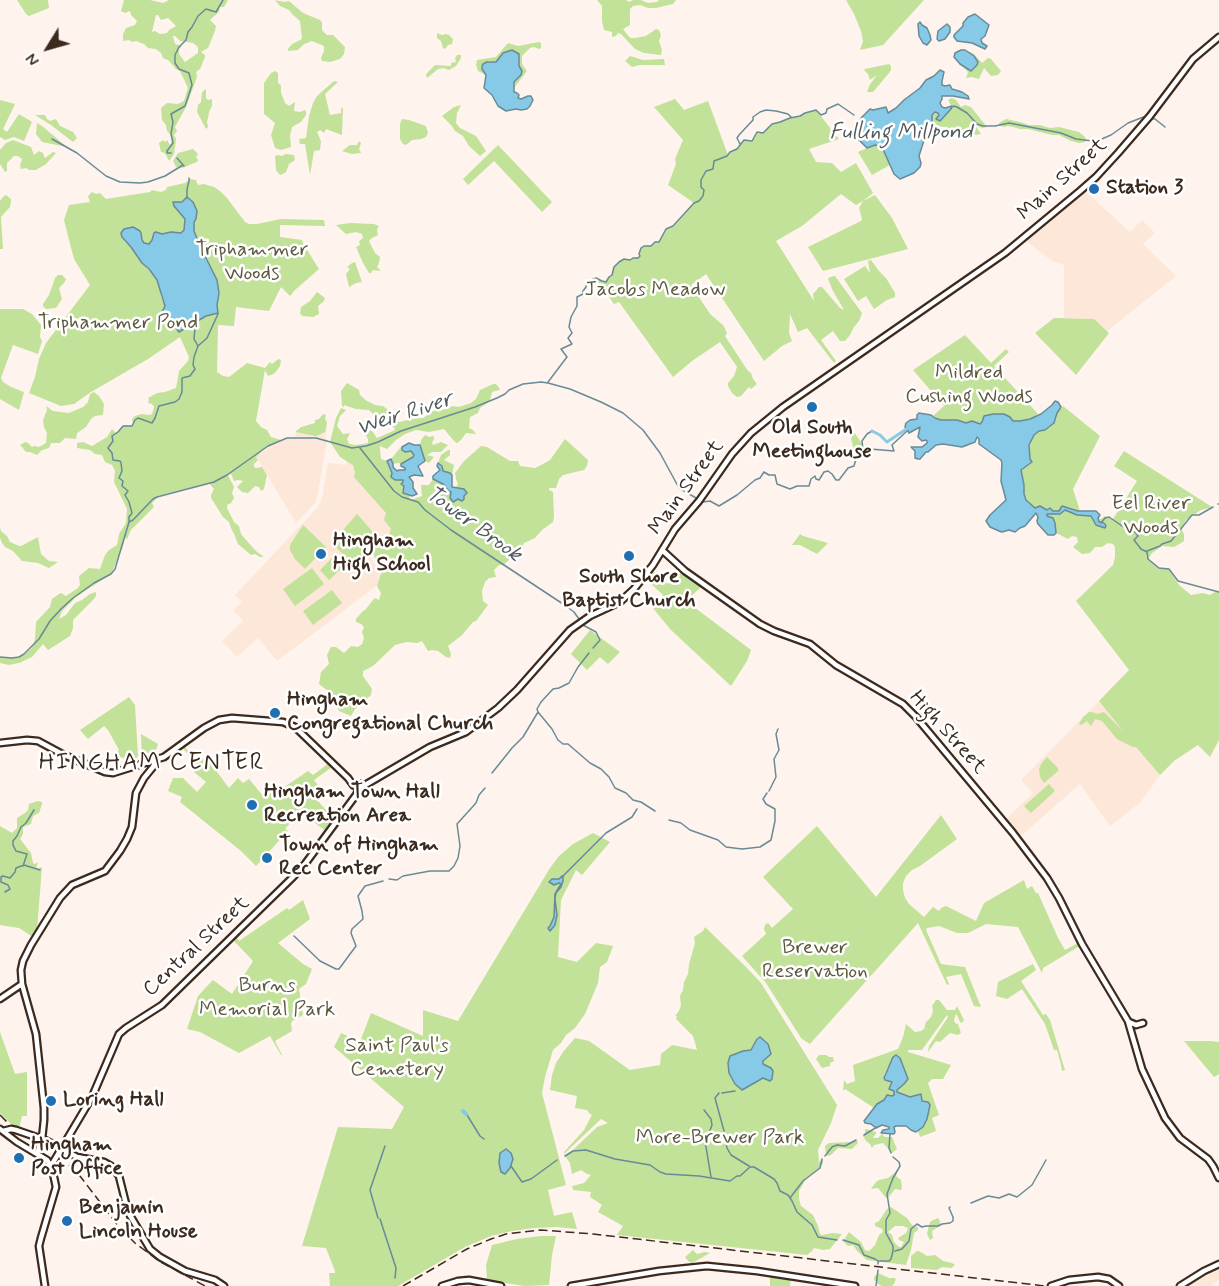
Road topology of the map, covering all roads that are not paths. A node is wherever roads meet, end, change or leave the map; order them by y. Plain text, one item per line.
1 (1219, 37) edge
2 (662, 550) junction
3 (0, 743) edge
4 (156, 760) junction
5 (360, 786) junction
6 (135, 795) junction
7 (128, 797) dead end
8 (22, 984) junction
9 (0, 999) edge
10 (1128, 1021) junction
11 (1143, 1023) dead end
12 (1, 1130) edge
13 (42, 1139) junction
14 (62, 1149) junction
15 (37, 1154) junction
16 (51, 1166) junction
17 (1219, 1178) edge
18 (1219, 1264) edge
19 (45, 1286) edge
20 (224, 1286) edge
21 (442, 1286) edge
22 (501, 1286) edge
23 (571, 1286) edge
24 (855, 1286) edge
25 (1051, 1286) edge
26 (1119, 1286) edge
27 (1180, 1286) edge

1 - 2 main road, Main Street
2 - 5 main road, Main Street
2 - 10 main road, High Street
3 - 4 main road
4 - 5 main road
4 - 6 main road
5 - 14 main road, Central Street
6 - 7 main road
6 - 8 main road
8 - 9 main road
8 - 13 main road
10 - 11 main road
10 - 17 main road, High Street
12 - 13 main road
12 - 15 main road
13 - 14 main road
13 - 15 main road
14 - 16 main road, Central Street
14 - 20 main road
15 - 16 main road
16 - 19 main road
18 - 27 main road
21 - 22 main road
23 - 24 main road
25 - 26 main road

